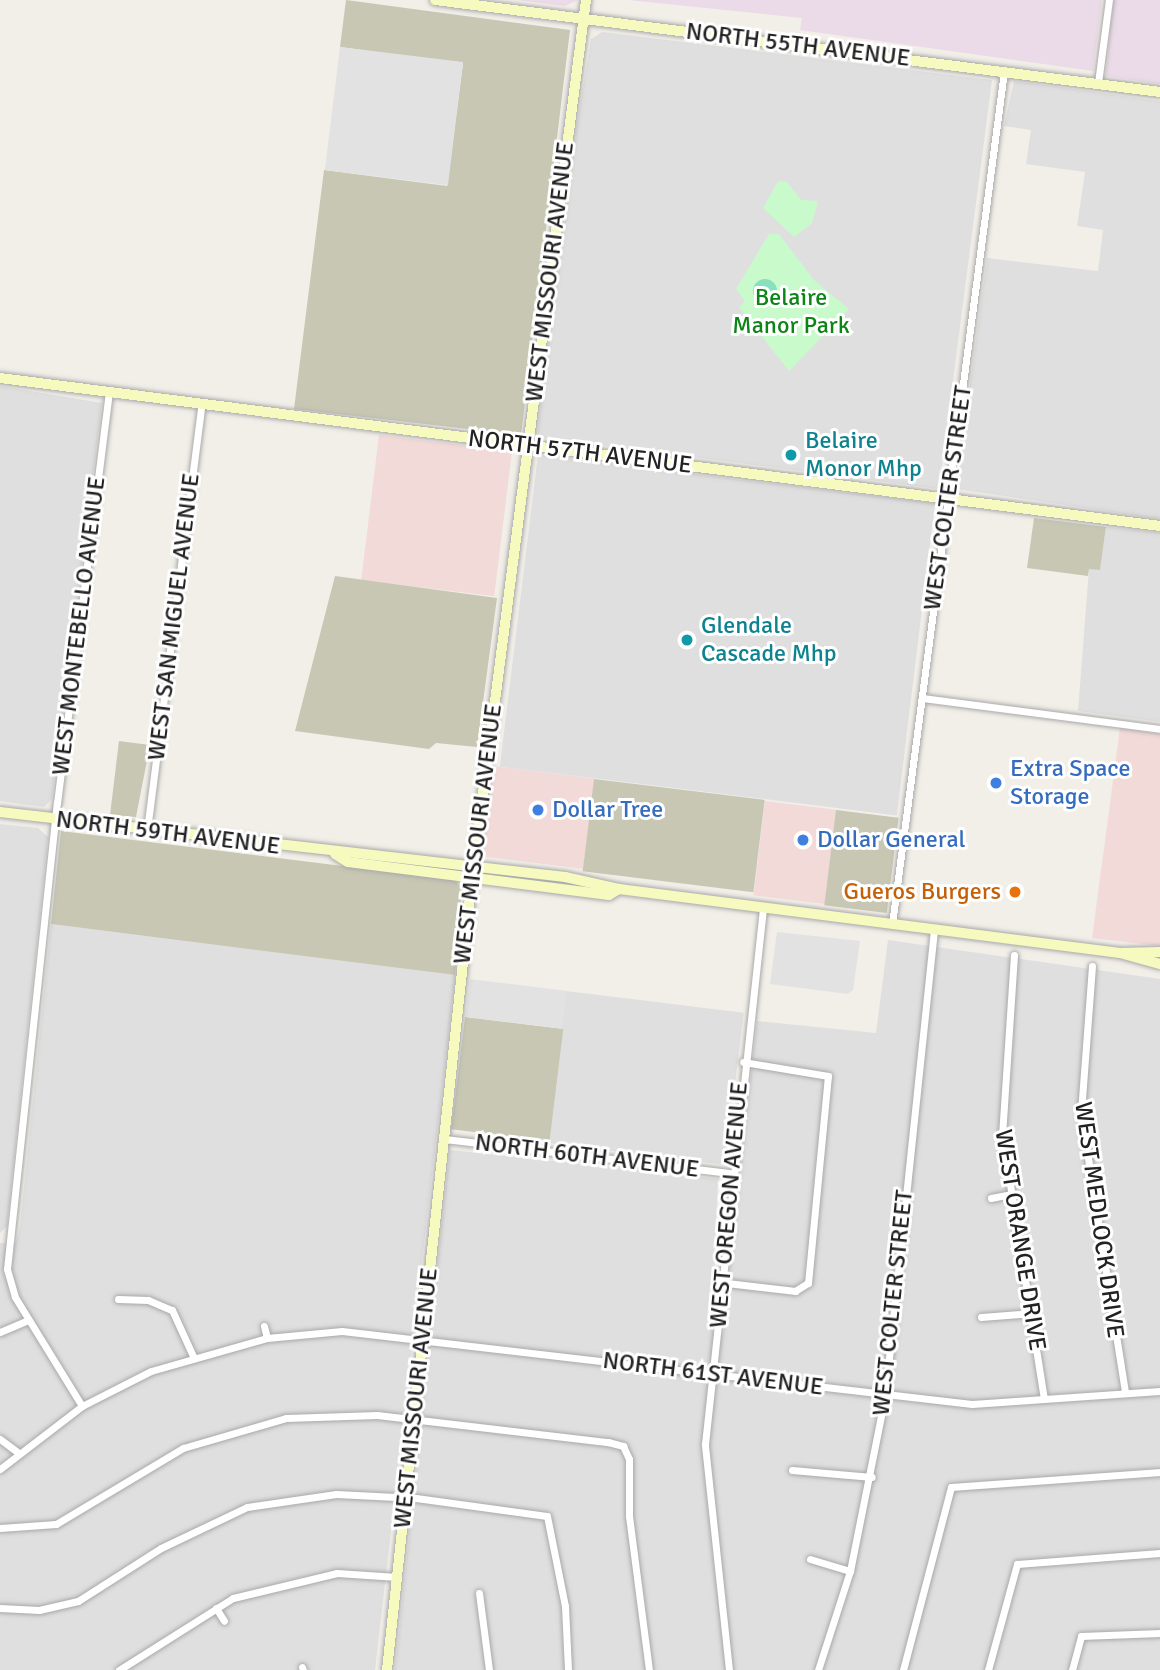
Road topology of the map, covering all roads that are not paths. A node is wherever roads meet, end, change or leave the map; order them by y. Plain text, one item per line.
1 (435, 0) edge
2 (586, 0) edge
3 (1108, 0) edge
4 (583, 18) junction
5 (1004, 71) junction
6 (1098, 83) junction
7 (1160, 92) edge
8 (0, 378) edge
9 (109, 392) junction
10 (202, 403) junction
11 (528, 446) junction
12 (948, 499) junction
13 (1160, 526) edge
14 (922, 698) junction
15 (1160, 729) edge
16 (0, 812) edge
17 (55, 819) junction
18 (147, 830) junction
19 (335, 854) junction
20 (474, 865) junction
21 (472, 878) junction
22 (619, 889) junction
23 (763, 908) junction
24 (892, 924) junction
25 (934, 929) junction
26 (1160, 952) edge
27 (1120, 953) junction
28 (1014, 955) dead end
29 (1160, 964) edge
30 (1092, 965) dead end
31 (743, 1062) junction
32 (444, 1139) junction
33 (730, 1173) junction
34 (1011, 1194) junction
35 (991, 1198) dead end
36 (0, 1240) edge
37 (9, 1242) junction
38 (718, 1282) junction
39 (118, 1299) dead end
40 (1033, 1313) junction
41 (981, 1317) dead end
42 (29, 1320) junction
43 (264, 1326) dead end
44 (0, 1332) edge
45 (423, 1337) junction
46 (267, 1338) junction
47 (193, 1356) junction
48 (712, 1374) junction
49 (1125, 1391) junction
50 (1160, 1391) edge
51 (885, 1396) junction
52 (1044, 1399) junction
53 (82, 1406) junction
54 (414, 1418) junction
55 (0, 1439) edge
56 (17, 1452) junction
57 (0, 1469) edge
58 (792, 1470) dead end
59 (1160, 1472) edge
60 (872, 1477) junction
61 (405, 1497) junction
62 (0, 1528) edge
63 (1160, 1553) edge
64 (810, 1559) dead end
65 (850, 1571) junction
66 (397, 1577) junction
67 (479, 1593) dead end
68 (0, 1608) edge
69 (216, 1608) junction
70 (224, 1621) dead end
71 (1160, 1633) edge
72 (118, 1670) edge
73 (387, 1670) edge
74 (489, 1670) edge
75 (568, 1670) edge
76 (649, 1670) edge
77 (729, 1670) edge
78 (818, 1670) edge
79 (903, 1670) edge
80 (988, 1670) edge
81 (1072, 1670) edge

1 - 4 street, NORTH 55TH AVENUE
2 - 4 street, WEST MISSOURI AVENUE
3 - 6 street
4 - 5 street, NORTH 55TH AVENUE
4 - 11 street, WEST MISSOURI AVENUE
5 - 6 street, NORTH 55TH AVENUE
5 - 12 street, WEST COLTER STREET
6 - 7 street, NORTH 55TH AVENUE
8 - 9 street, NORTH 57TH AVENUE
9 - 10 street, NORTH 57TH AVENUE
9 - 17 street, WEST MONTEBELLO AVENUE
10 - 11 street, NORTH 57TH AVENUE
10 - 18 street, WEST SAN MIGUEL AVENUE
11 - 12 street, NORTH 57TH AVENUE
11 - 20 street, WEST MISSOURI AVENUE
12 - 13 street, NORTH 57TH AVENUE
12 - 14 street, WEST COLTER STREET
14 - 15 street
14 - 24 street, WEST COLTER STREET
16 - 17 street, NORTH 59TH AVENUE
17 - 18 street, NORTH 59TH AVENUE
17 - 37 street, WEST MONTEBELLO AVENUE
18 - 19 street, NORTH 59TH AVENUE
19 - 20 street, NORTH 59TH AVENUE
19 - 21 street, NORTH 59TH AVENUE
20 - 21 street, WEST MISSOURI AVENUE
20 - 22 street, NORTH 59TH AVENUE
21 - 22 street, NORTH 59TH AVENUE
21 - 32 street, WEST MISSOURI AVENUE
22 - 23 street, NORTH 59TH AVENUE
23 - 24 street, NORTH 59TH AVENUE
23 - 31 street, WEST OREGON AVENUE
24 - 25 street, NORTH 59TH AVENUE
25 - 27 street, NORTH 59TH AVENUE
25 - 51 street, WEST COLTER STREET
26 - 27 street, NORTH 59TH AVENUE
27 - 29 street, NORTH 59TH AVENUE
28 - 34 street, WEST ORANGE DRIVE
30 - 49 street, WEST MEDLOCK DRIVE
31 - 33 street, WEST OREGON AVENUE
31 - 38 street
32 - 33 street, NORTH 60TH AVENUE
32 - 45 street, WEST MISSOURI AVENUE
33 - 38 street, WEST OREGON AVENUE
34 - 35 street
34 - 40 street, WEST ORANGE DRIVE
36 - 37 street
37 - 42 street, WEST MONTEBELLO AVENUE
38 - 48 street, WEST OREGON AVENUE
39 - 47 street
40 - 41 street
40 - 52 street, WEST ORANGE DRIVE
42 - 44 street
42 - 53 street, WEST MONTEBELLO AVENUE
43 - 46 street
45 - 46 street, NORTH 61ST AVENUE
45 - 48 street, NORTH 61ST AVENUE
45 - 54 street, WEST MISSOURI AVENUE
46 - 47 street, NORTH 61ST AVENUE
47 - 53 street, NORTH 61ST AVENUE
48 - 51 street, NORTH 61ST AVENUE
48 - 77 street, WEST OREGON AVENUE
49 - 50 street, NORTH 61ST AVENUE
49 - 52 street, NORTH 61ST AVENUE
51 - 52 street, NORTH 61ST AVENUE
51 - 60 street, WEST COLTER STREET
53 - 56 street
54 - 61 street, WEST MISSOURI AVENUE
54 - 62 street
54 - 76 street
55 - 56 street
56 - 57 street
58 - 60 street
59 - 79 street
60 - 65 street, WEST COLTER STREET
61 - 66 street, WEST MISSOURI AVENUE
61 - 68 street
61 - 75 street
63 - 80 street
64 - 65 street
65 - 78 street, WEST COLTER STREET
66 - 69 street
66 - 73 street, WEST MISSOURI AVENUE
67 - 74 street
69 - 70 street
69 - 72 street
71 - 81 street

